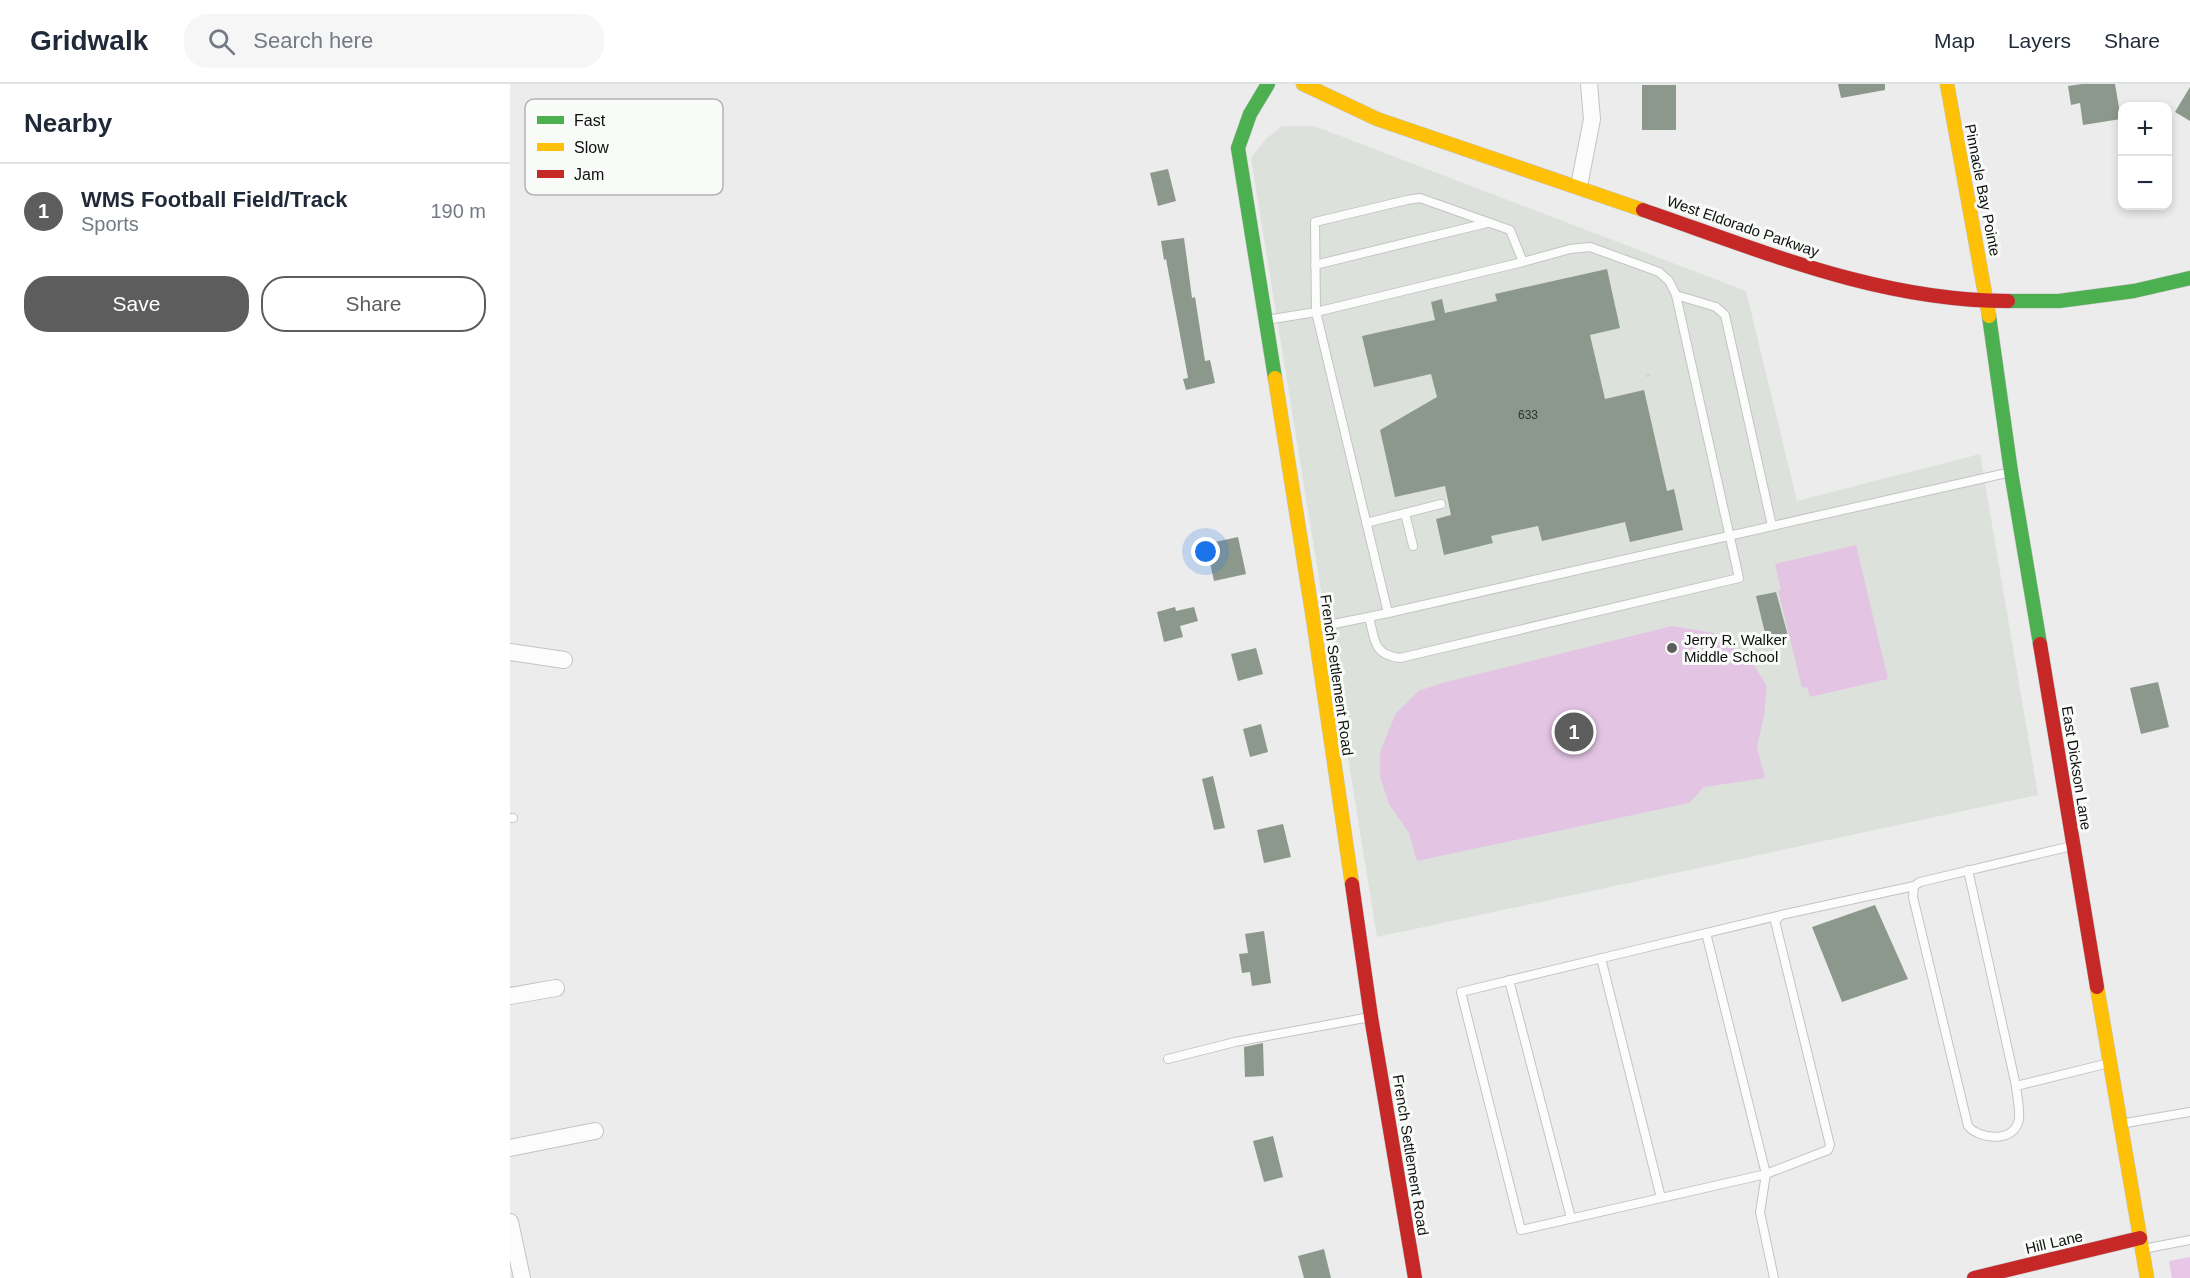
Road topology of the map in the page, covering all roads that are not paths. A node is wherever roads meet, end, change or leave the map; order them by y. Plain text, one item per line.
1 (1268, 84) edge
2 (1303, 84) edge
3 (1589, 84) edge
4 (1947, 84) edge
5 (1579, 186) junction
6 (1489, 223) junction
7 (1523, 262) junction
8 (1316, 265) junction
9 (2190, 278) edge
10 (1676, 295) junction
11 (1987, 301) junction
12 (1316, 312) junction
13 (1266, 320) junction
14 (2011, 472) junction
15 (1441, 504) dead end
16 (1405, 513) junction
17 (1366, 523) junction
18 (1772, 526) junction
19 (1730, 536) junction
20 (1413, 546) dead end
21 (1388, 613) junction
22 (1369, 617) junction
23 (1314, 628) junction
24 (510, 652) edge
25 (564, 660) dead end
26 (2073, 846) junction
27 (1968, 870) junction
28 (1914, 886) junction
29 (1781, 915) junction
30 (1706, 933) junction
31 (1601, 958) junction
32 (1509, 980) junction
33 (556, 988) dead end
34 (510, 996) edge
35 (1371, 1017) junction
36 (1168, 1059) dead end
37 (2109, 1063) junction
38 (2016, 1086) junction
39 (2190, 1112) edge
40 (2120, 1124) junction
41 (595, 1131) dead end
42 (510, 1148) edge
43 (1766, 1174) junction
44 (1660, 1198) junction
45 (1570, 1218) junction
46 (510, 1222) edge
47 (2190, 1240) edge
48 (2141, 1244) junction
49 (522, 1278) edge
50 (1415, 1278) edge
51 (1774, 1278) edge
52 (1974, 1278) edge
53 (2147, 1278) edge

1 - 13 street, French Settlement Road
2 - 5 street, West Eldorado Parkway
3 - 5 street
4 - 11 street, Pinnacle Bay Pointe
5 - 11 street, West Eldorado Parkway
6 - 7 lane
6 - 8 lane
6 - 8 lane
7 - 10 lane
7 - 12 lane
8 - 12 lane
9 - 11 street, West Eldorado Parkway
10 - 18 lane
10 - 19 lane
11 - 14 street, East Dickson Lane
12 - 13 lane
12 - 17 lane
13 - 23 street, French Settlement Road
14 - 18 lane
14 - 26 street, East Dickson Lane
15 - 16 lane
16 - 17 lane
16 - 20 lane
17 - 21 lane
18 - 19 lane
19 - 21 lane
19 - 22 lane
21 - 22 lane
22 - 23 lane
23 - 35 street, French Settlement Road
24 - 25 street
26 - 27 lane
26 - 37 street, East Dickson Lane
27 - 28 lane
27 - 38 lane
28 - 29 lane
28 - 38 lane
29 - 30 lane
29 - 43 lane
30 - 31 lane
30 - 43 lane
31 - 32 lane
31 - 44 lane
32 - 45 lane
32 - 45 lane
33 - 34 street
35 - 36 lane
35 - 50 street, French Settlement Road
37 - 38 lane
37 - 40 street, East Dickson Lane
39 - 40 lane
40 - 48 street, East Dickson Lane
41 - 42 street
43 - 44 lane
43 - 51 lane
44 - 45 lane
46 - 49 street
47 - 48 lane
48 - 52 street, Hill Lane
48 - 53 street, East Dickson Lane

